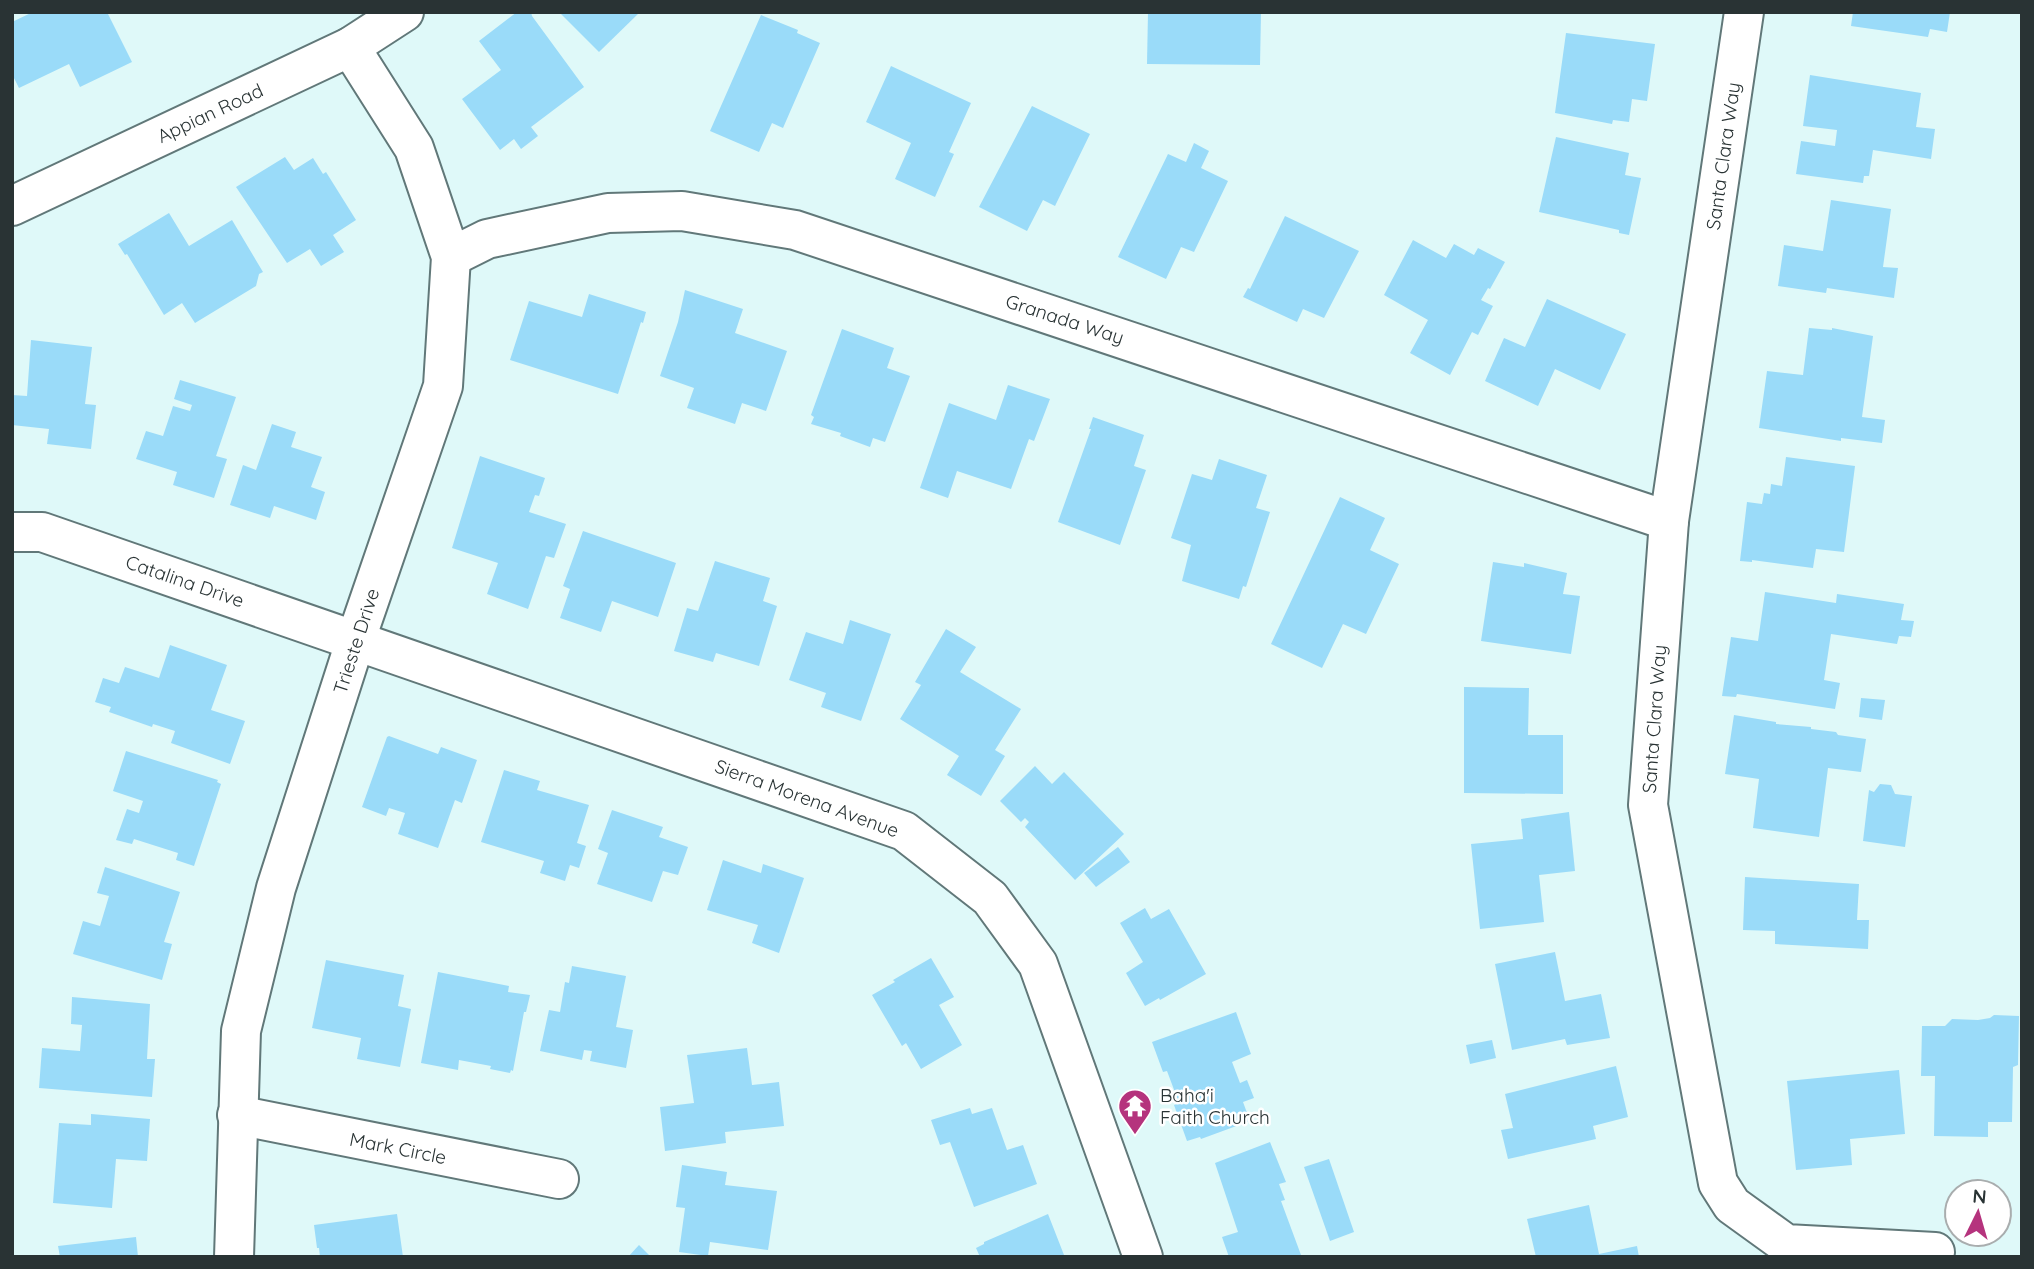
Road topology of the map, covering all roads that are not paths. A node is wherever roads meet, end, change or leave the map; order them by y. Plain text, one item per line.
1 (404, 12) edge
2 (1744, 12) edge
3 (350, 47) junction
4 (12, 206) edge
5 (451, 257) junction
6 (1669, 521) junction
7 (12, 532) edge
8 (356, 639) junction
9 (237, 1115) junction
10 (559, 1179) dead end
11 (1935, 1252) dead end
12 (234, 1257) edge
13 (1143, 1257) edge

1 - 3 street, Appian Road
2 - 6 street, Santa Clara Way
3 - 4 street, Appian Road
3 - 5 street, Trieste Drive
5 - 6 street, Granada Way
5 - 8 street, Trieste Drive
6 - 11 street, Santa Clara Way
7 - 8 street, Catalina Drive
8 - 9 street, Trieste Drive
8 - 13 street, Sierra Morena Avenue
9 - 10 street, Mark Circle
9 - 12 street, Trieste Drive

